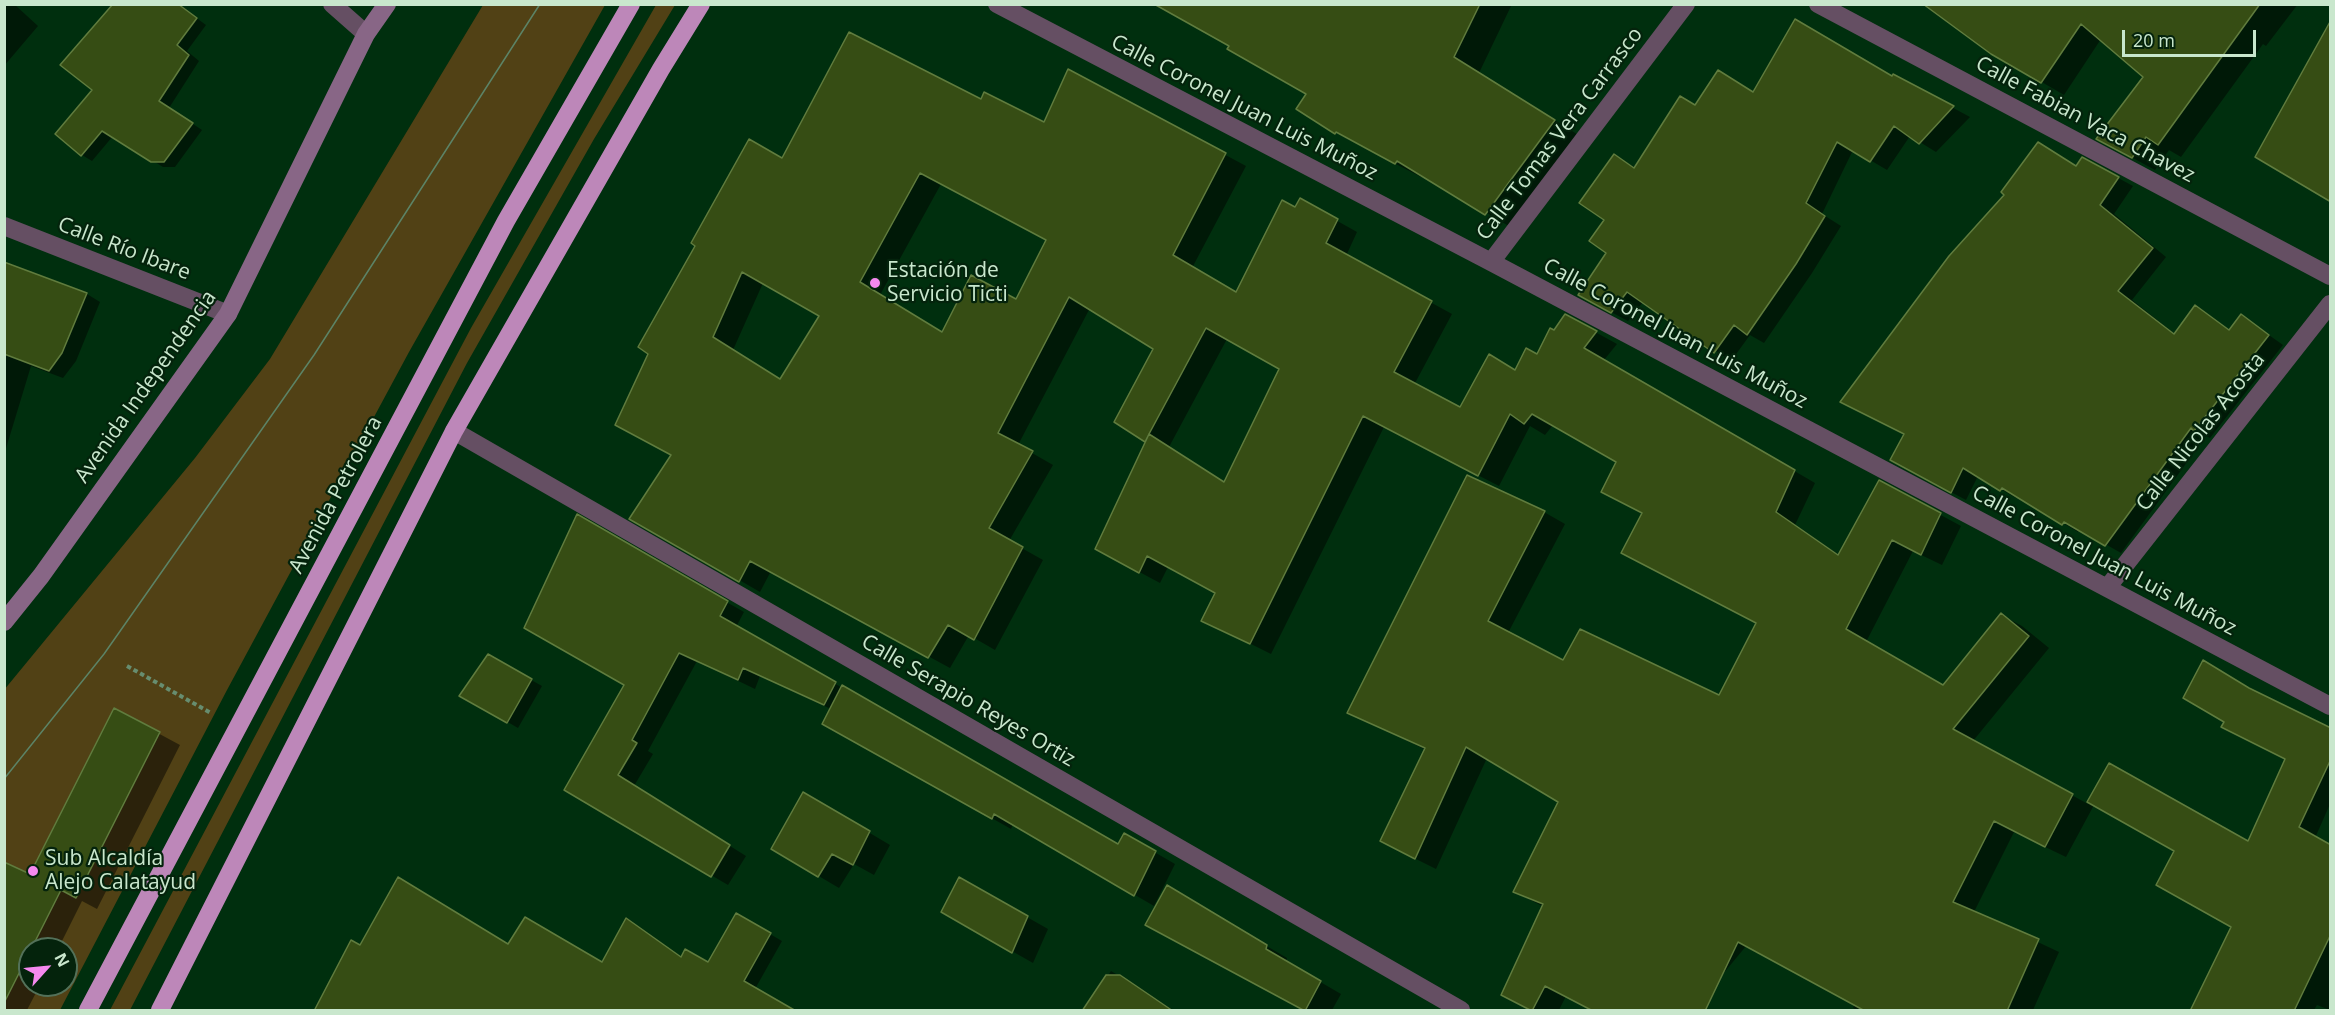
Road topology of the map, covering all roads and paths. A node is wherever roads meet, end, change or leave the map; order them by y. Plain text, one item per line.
1 (332, 4) edge
2 (387, 4) edge
3 (631, 4) edge
4 (701, 4) edge
5 (997, 4) edge
6 (1686, 4) edge
7 (1818, 4) edge
8 (366, 34) junction
9 (4, 226) edge
10 (1491, 262) junction
11 (2331, 276) edge
12 (2331, 304) edge
13 (228, 314) junction
14 (454, 431) junction
15 (2107, 588) junction
16 (4, 622) edge
17 (127, 666) dead end
18 (2331, 706) edge
19 (214, 714) dead end
20 (88, 1011) edge
21 (160, 1011) edge
22 (1461, 1011) edge

1 - 8 street
2 - 8 street, Avenida Independencia
3 - 20 highway, Avenida Petrolera
4 - 14 highway
5 - 10 street, Calle Coronel Juan Luis Muñoz
6 - 10 street, Calle Tomas Vera Carrasco
7 - 11 street, Calle Fabian Vaca Chavez
8 - 13 street, Avenida Independencia
9 - 13 street, Calle Río Ibare
10 - 15 street, Calle Coronel Juan Luis Muñoz
12 - 15 street, Calle Nicolas Acosta
13 - 16 street, Avenida Independencia
14 - 21 highway
14 - 22 street, Calle Serapio Reyes Ortiz
15 - 18 street, Calle Coronel Juan Luis Muñoz
17 - 19 path

